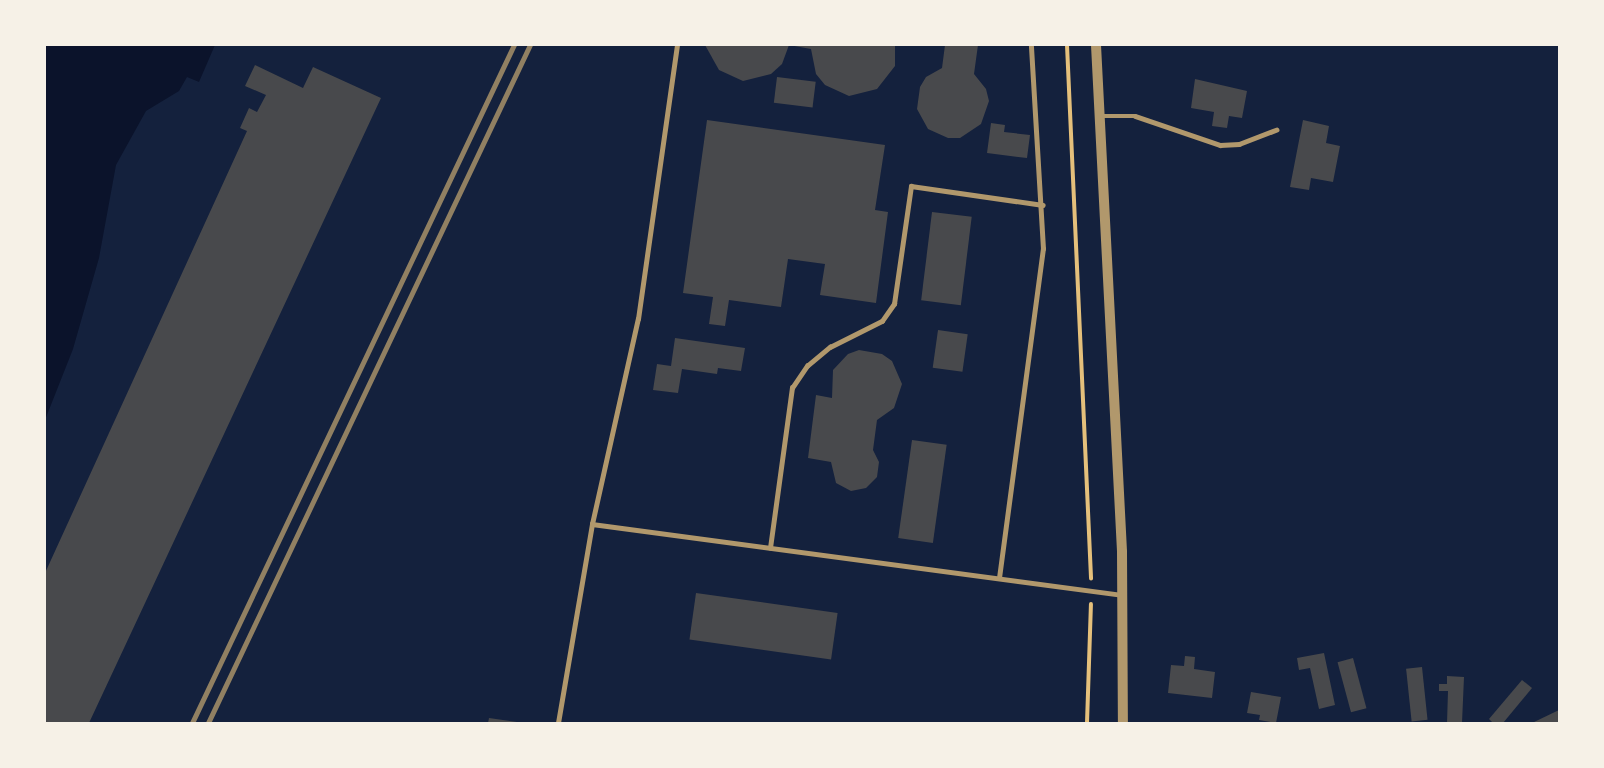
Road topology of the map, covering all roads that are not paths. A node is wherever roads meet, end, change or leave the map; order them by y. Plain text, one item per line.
1 (677, 45) edge
2 (1031, 45) edge
3 (1096, 45) edge
4 (1100, 116) junction
5 (1276, 130) dead end
6 (1043, 205) junction
7 (592, 524) junction
8 (770, 548) junction
9 (999, 578) junction
10 (1123, 595) junction
11 (558, 723) edge
12 (1123, 723) edge

1 - 7 lane
2 - 6 lane
3 - 4 street
4 - 5 lane
4 - 10 street
6 - 8 lane
6 - 9 lane
7 - 8 lane
7 - 11 lane
8 - 9 lane
9 - 10 lane
10 - 12 street

